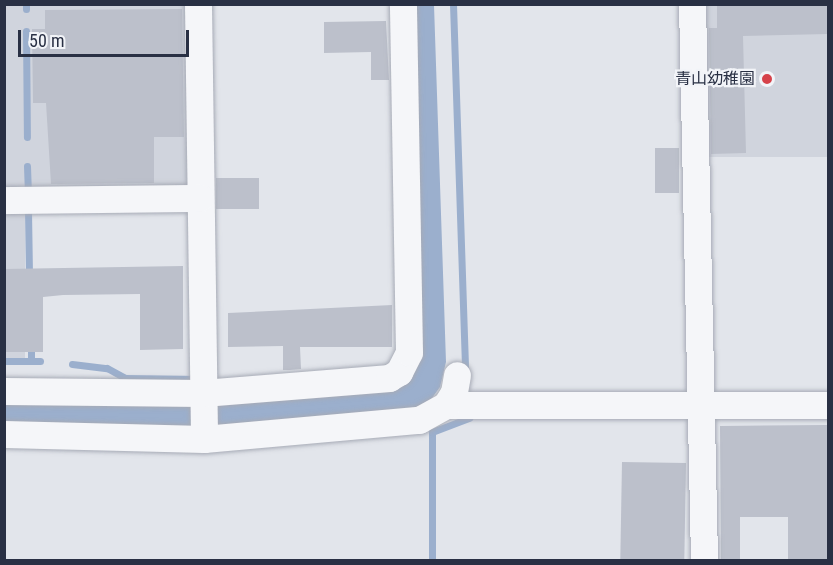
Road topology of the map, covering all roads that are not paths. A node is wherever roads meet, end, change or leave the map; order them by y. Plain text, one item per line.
1 (198, 4) edge
2 (403, 4) edge
3 (692, 4) edge
4 (200, 198) junction
5 (4, 200) edge
6 (457, 375) dead end
7 (4, 391) edge
8 (203, 396) junction
9 (446, 405) junction
10 (700, 405) junction
11 (828, 405) edge
12 (4, 434) edge
13 (204, 435) junction
14 (704, 561) edge

1 - 4 street
2 - 8 street
3 - 10 street
4 - 5 street
4 - 8 street
6 - 9 street
7 - 8 street
8 - 13 street
9 - 10 street
9 - 13 street
10 - 11 street
10 - 14 street
12 - 13 street

